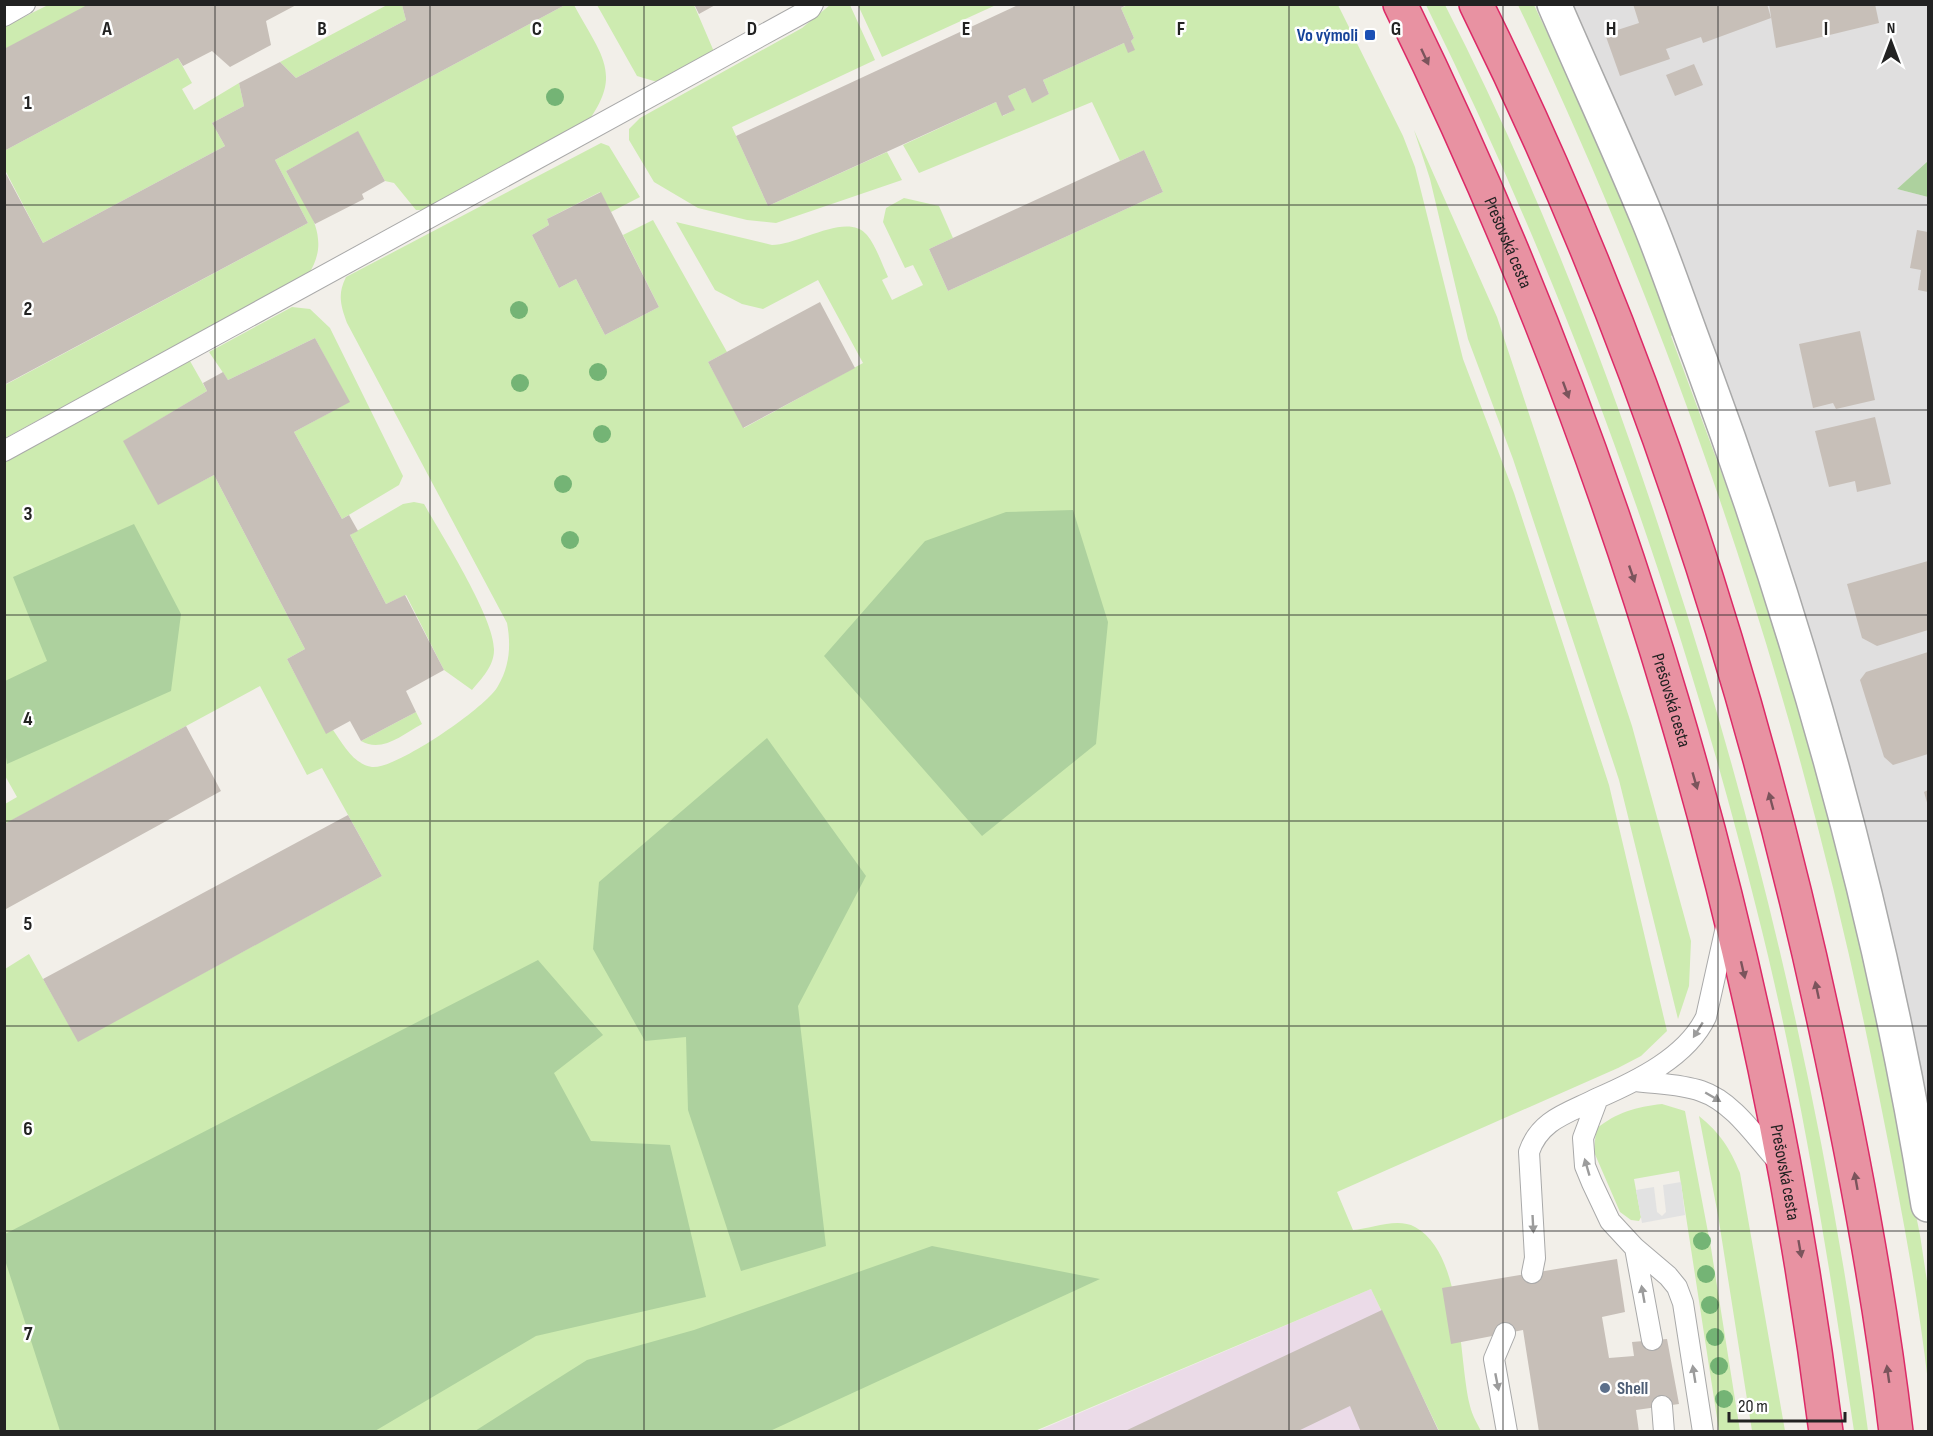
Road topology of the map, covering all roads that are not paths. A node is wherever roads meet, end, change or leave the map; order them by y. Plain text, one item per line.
1 (25, 4) edge
2 (813, 4) edge
3 (1400, 4) edge
4 (1476, 4) edge
5 (1554, 4) edge
6 (4, 16) edge
7 (4, 451) edge
8 (1730, 913) junction
9 (1636, 1081) junction
10 (1598, 1098) junction
11 (1786, 1171) junction
12 (1929, 1205) edge
13 (1635, 1248) junction
14 (1532, 1273) dead end
15 (1505, 1333) dead end
16 (1652, 1340) dead end
17 (1662, 1406) dead end
18 (1507, 1431) edge
19 (1664, 1431) edge
20 (1703, 1431) edge
21 (1826, 1431) edge
22 (1896, 1431) edge

1 - 6 lane
2 - 7 lane
3 -> 8 highway, Prešovská cesta
22 -> 4 highway
5 - 12 street
8 -> 9 lane
8 -> 11 highway, Prešovská cesta
9 - 10 lane
9 -> 11 lane
13 -> 10 lane
10 -> 14 lane
11 -> 21 highway, Prešovská cesta
16 -> 13 lane
20 -> 13 lane
15 -> 18 lane
17 - 19 lane

